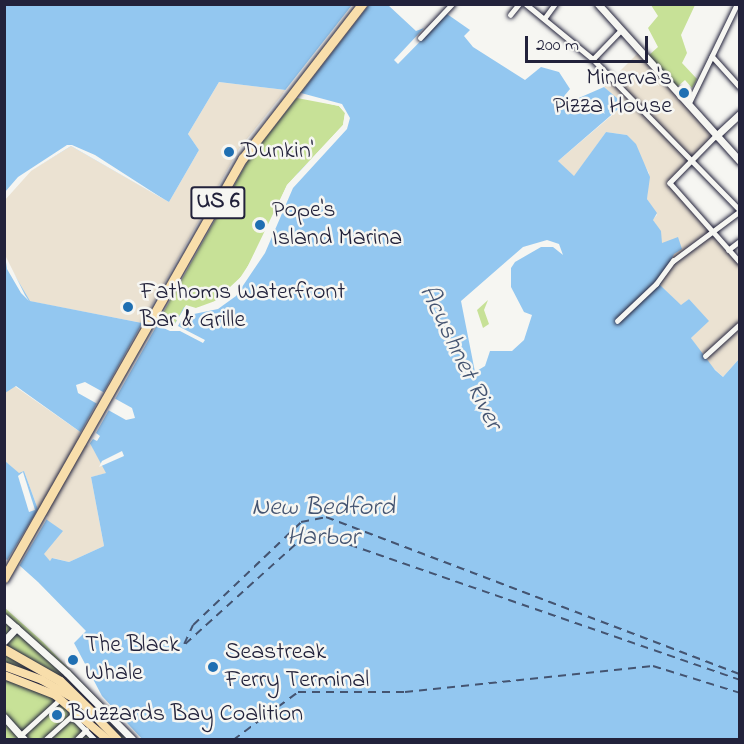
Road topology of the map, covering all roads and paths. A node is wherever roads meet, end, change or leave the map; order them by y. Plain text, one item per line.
1 (362, 4) edge
2 (452, 4) edge
3 (519, 4) edge
4 (526, 4) edge
5 (555, 4) edge
6 (597, 4) edge
7 (737, 4) edge
8 (733, 12) junction
9 (510, 15) dead end
10 (544, 19) junction
11 (740, 19) edge
12 (620, 31) junction
13 (420, 38) dead end
14 (712, 56) junction
15 (593, 59) junction
16 (740, 87) edge
17 (688, 105) junction
18 (740, 114) edge
19 (716, 135) junction
20 (694, 161) junction
21 (740, 161) edge
22 (740, 210) edge
23 (712, 231) junction
24 (740, 241) edge
25 (728, 250) junction
26 (740, 262) edge
27 (617, 321) dead end
28 (740, 324) edge
29 (705, 356) dead end
30 (4, 578) edge
31 (4, 617) edge
32 (16, 628) junction
33 (5, 647) edge
34 (4, 666) edge
35 (4, 675) edge
36 (57, 702) dead end
37 (96, 716) junction
38 (4, 717) edge
39 (86, 730) junction
40 (23, 737) edge
41 (45, 740) edge
42 (76, 740) edge
43 (95, 740) edge
44 (108, 740) edge
45 (118, 740) edge
46 (133, 740) edge

1 - 30 highway, US 6
2 - 13 street
3 - 9 street
4 - 10 street
5 - 10 street
6 - 12 street
7 - 8 street
8 - 11 street
8 - 14 street
10 - 15 street
12 - 15 street
12 - 17 street
14 - 16 street
14 - 17 street
15 - 20 street
17 - 19 street
18 - 19 street
19 - 20 street
19 - 21 street
20 - 22 street
20 - 23 street
22 - 23 street
23 - 25 street
23 - 27 street
24 - 25 street
25 - 26 street
28 - 29 street
31 - 32 street
32 - 33 street
32 - 46 street
33 - 37 highway
34 - 37 main road
35 - 44 main road
36 - 40 street
37 - 45 main road
38 - 40 street
39 - 41 street
39 - 42 street
39 - 43 street

